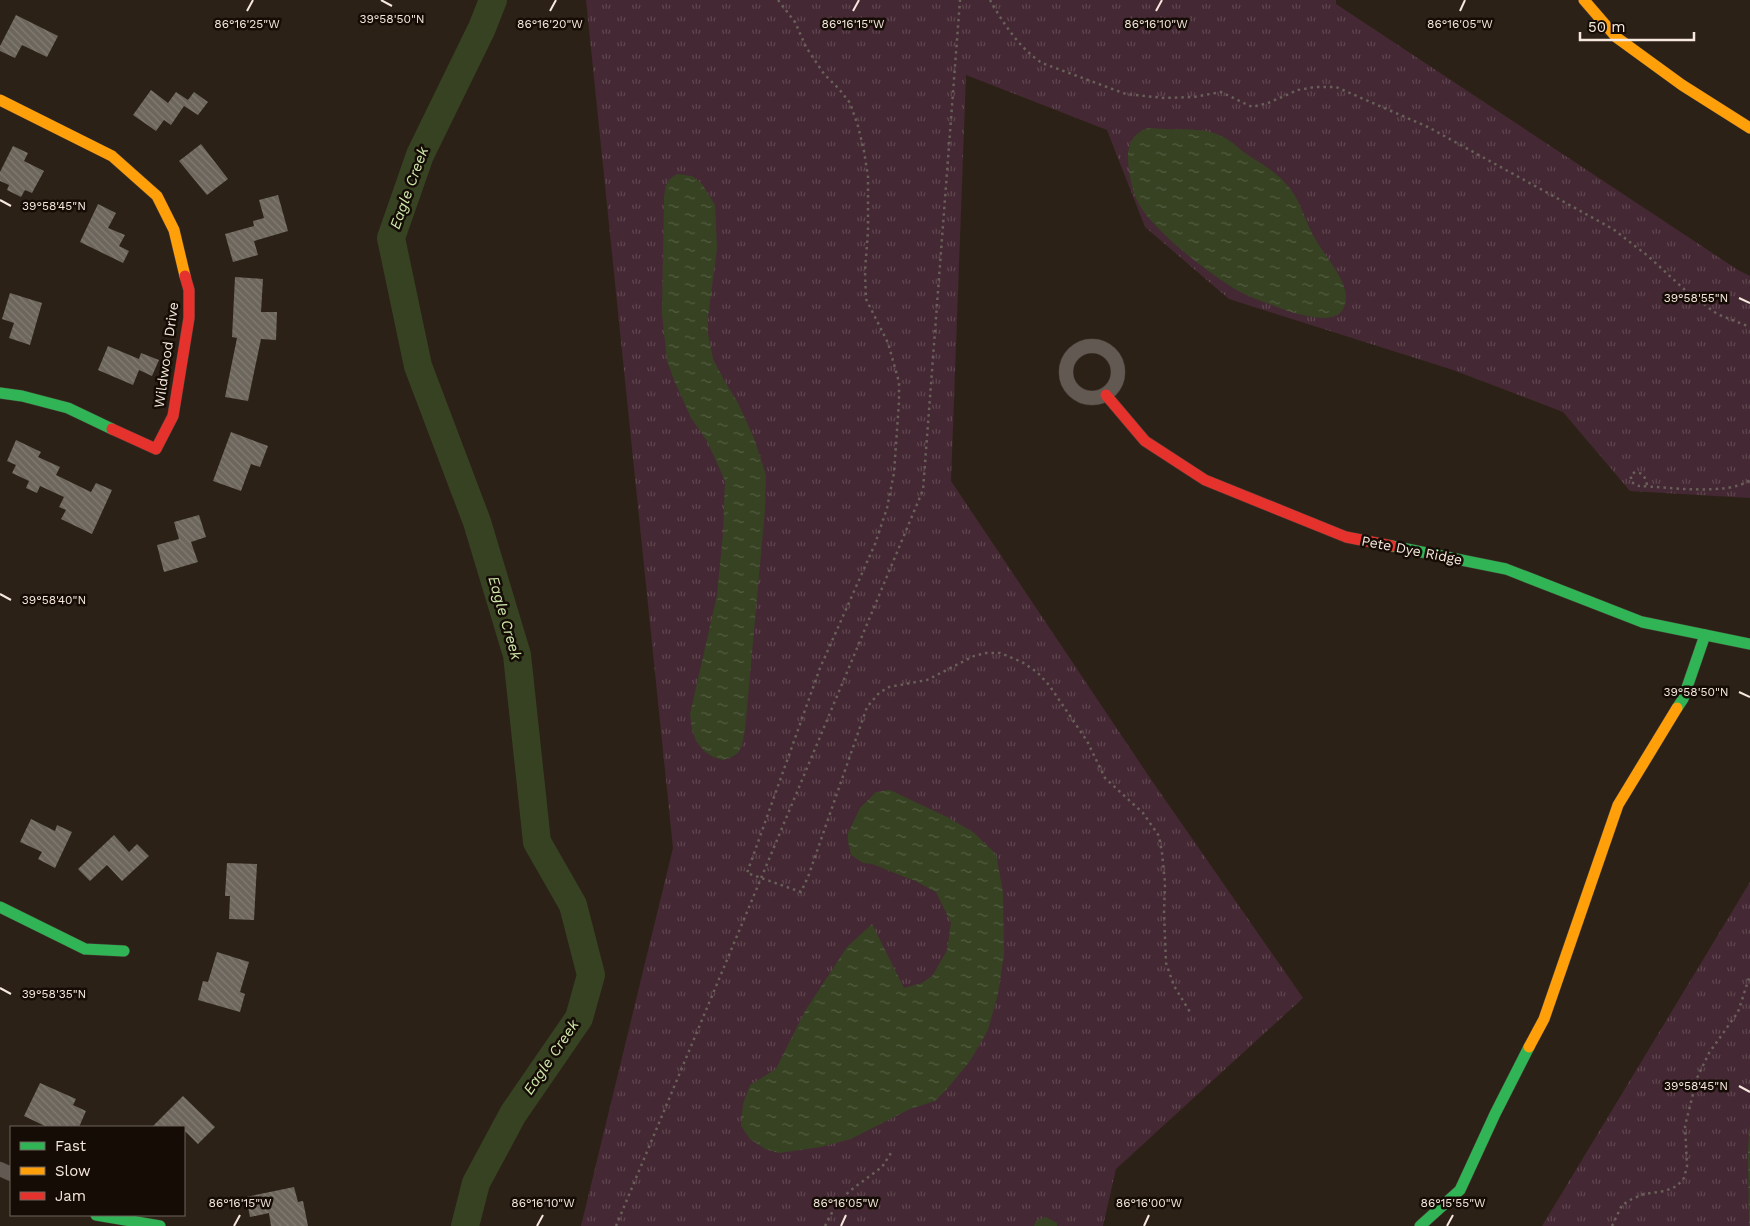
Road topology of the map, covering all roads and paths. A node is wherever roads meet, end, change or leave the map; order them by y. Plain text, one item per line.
1 (778, 0) edge
2 (960, 0) edge
3 (990, 0) edge
4 (1584, 0) edge
5 (0, 100) edge
6 (1750, 128) edge
7 (1750, 327) edge
8 (0, 393) edge
9 (1106, 395) dead end
10 (1750, 480) edge
11 (1646, 485) dead end
12 (1705, 635) junction
13 (1750, 644) edge
14 (761, 878) junction
15 (0, 907) edge
16 (124, 951) dead end
17 (1750, 975) edge
18 (1190, 1012) dead end
19 (891, 1154) dead end
20 (98, 1219) edge
21 (160, 1226) edge
22 (616, 1226) edge
23 (825, 1226) edge
24 (1420, 1226) edge
25 (1612, 1226) edge

1 - 14 path
2 - 14 path
3 - 7 path
4 - 6 street
5 - 8 street, Wildwood Drive
9 - 12 street, Pete Dye Ridge
10 - 11 path
12 - 13 street, Pete Dye Ridge
12 - 24 street
14 - 18 path
14 - 22 path
15 - 16 street
17 - 25 path
19 - 23 path
20 - 21 street

